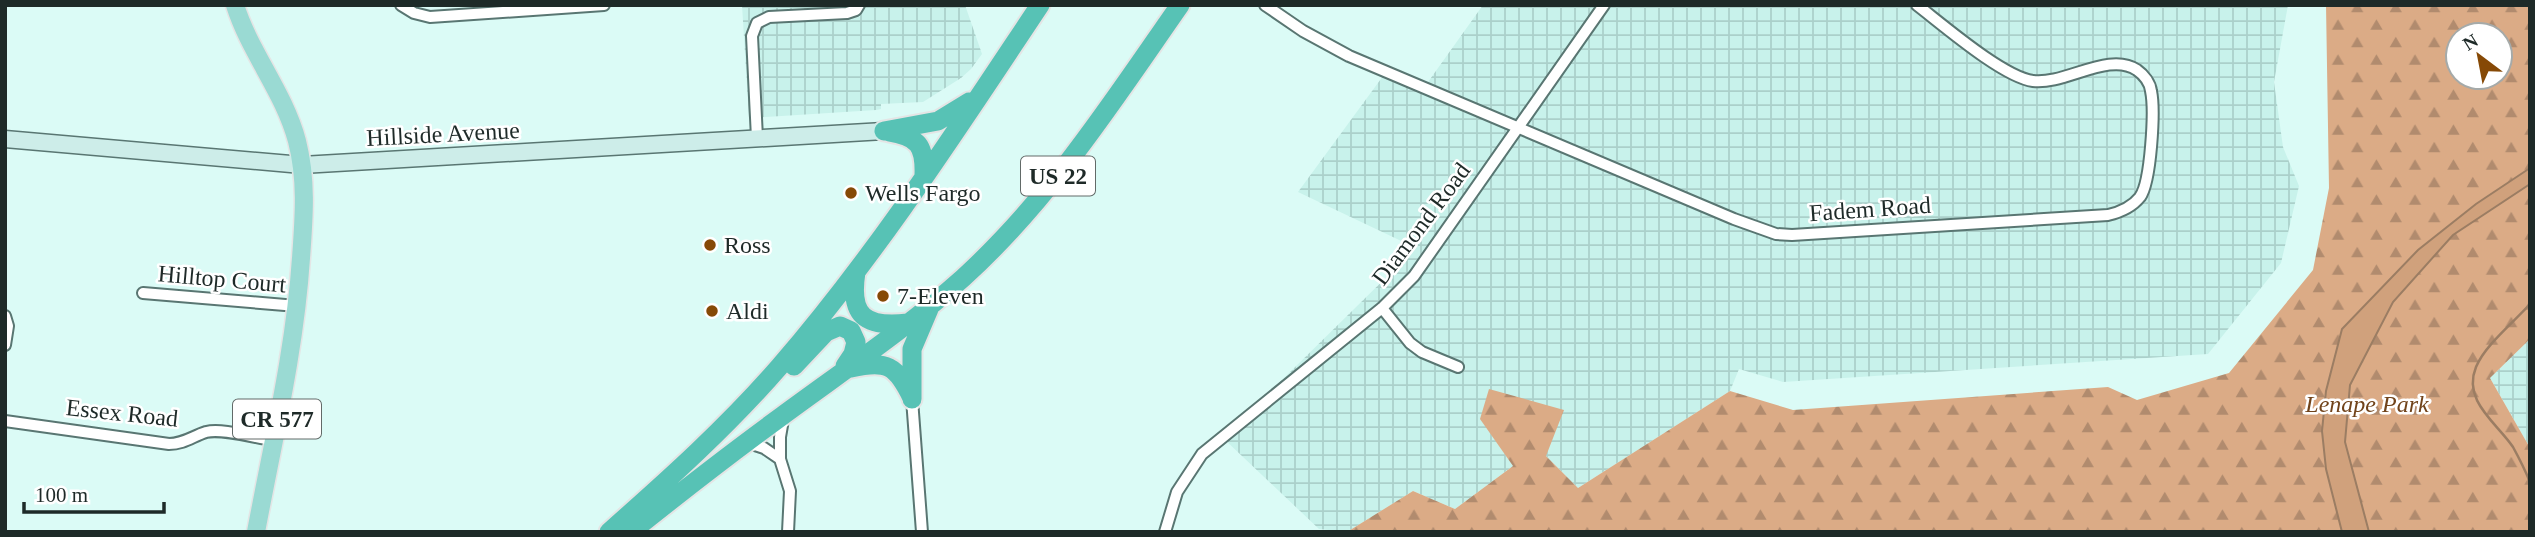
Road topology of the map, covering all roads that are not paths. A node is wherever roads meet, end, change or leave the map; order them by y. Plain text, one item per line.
1 (235, 5) edge
2 (401, 5) edge
3 (604, 5) edge
4 (859, 5) edge
5 (1040, 5) edge
6 (1168, 5) edge
7 (1180, 5) edge
8 (1265, 5) edge
9 (1604, 5) edge
10 (1917, 5) edge
11 (1163, 29) junction
12 (978, 95) junction
13 (1518, 127) junction
14 (884, 131) junction
15 (757, 138) junction
16 (5, 139) edge
17 (302, 165) junction
18 (924, 175) junction
19 (856, 271) junction
20 (142, 293) dead end
21 (933, 303) junction
22 (297, 306) junction
23 (1382, 309) junction
24 (5, 316) edge
25 (908, 323) junction
26 (5, 345) edge
27 (1458, 367) dead end
28 (842, 372) junction
29 (912, 399) junction
30 (784, 414) junction
31 (5, 421) edge
32 (725, 424) junction
33 (273, 440) junction
34 (746, 442) junction
35 (780, 459) junction
36 (256, 532) edge
37 (609, 532) edge
38 (631, 532) edge
39 (788, 532) edge
40 (922, 532) edge
41 (1165, 532) edge

1 - 17 main road, CR 577
2 - 3 street
4 - 15 street
5 - 12 highway
6 - 11 highway
7 - 11 highway, US 22
8 - 13 street, Fadem Road
9 - 13 street, Diamond Road
10 - 13 street, Fadem Road
11 - 21 highway, US 22
12 - 14 highway
12 - 18 highway
13 - 23 street, Diamond Road
14 - 15 street, Hillside Avenue
14 - 18 highway
15 - 17 street, Hillside Avenue
16 - 17 street, Hillside Avenue
17 - 22 main road, CR 577
18 - 19 highway
19 - 25 highway
19 - 32 highway
20 - 22 street, Hilltop Court
21 - 25 highway, US 22
21 - 29 highway
22 - 33 main road, CR 577
23 - 27 street
23 - 41 street, Diamond Road
24 - 26 street
25 - 28 highway, US 22
28 - 29 highway
28 - 30 highway, US 22
28 - 32 highway
29 - 40 street
30 - 34 highway, US 22
30 - 35 street
31 - 33 street, Essex Road
32 - 37 highway
33 - 36 main road, CR 577
34 - 35 street
34 - 38 highway, US 22
35 - 39 street

